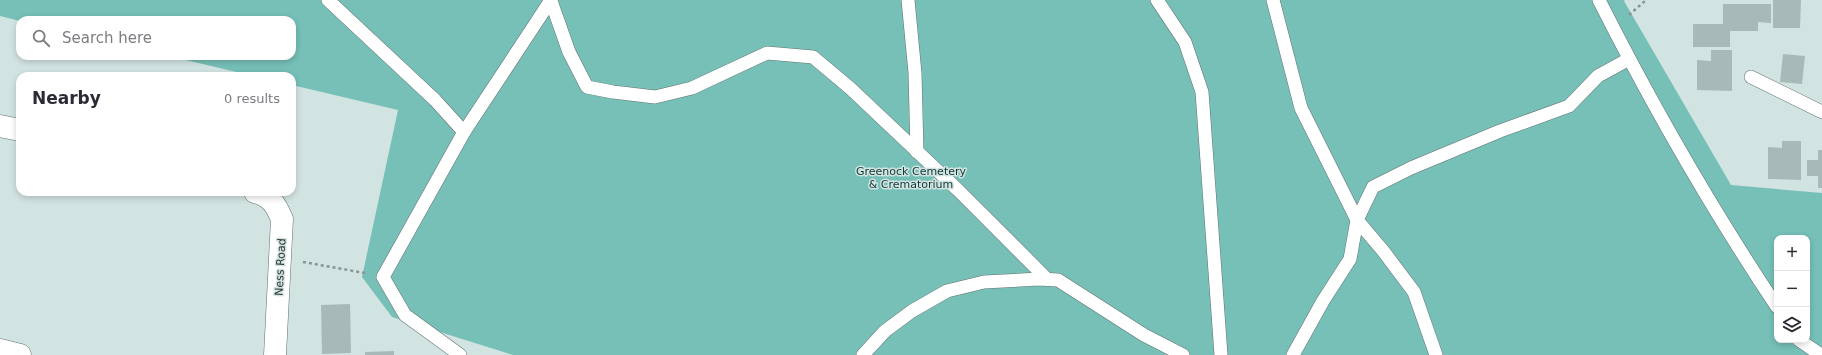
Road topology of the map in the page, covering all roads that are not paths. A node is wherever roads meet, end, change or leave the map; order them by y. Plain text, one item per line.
1 (328, 0) edge
2 (908, 0) edge
3 (1157, 0) edge
4 (1273, 0) edge
5 (1599, 0) edge
6 (551, 1) edge
7 (1629, 59) junction
8 (1751, 77) dead end
9 (1822, 112) edge
10 (0, 126) edge
11 (16, 129) edge
12 (464, 132) junction
13 (917, 152) junction
14 (266, 196) edge
15 (1357, 220) junction
16 (1047, 280) junction
17 (1774, 303) edge
18 (1803, 343) edge
19 (0, 350) edge
20 (20, 355) edge
21 (276, 355) edge
22 (460, 355) edge
23 (863, 355) edge
24 (1183, 355) edge
25 (1221, 355) edge
26 (1293, 355) edge
27 (1436, 355) edge
28 (1821, 355) edge

1 - 12 lane
2 - 13 lane
3 - 25 lane
4 - 15 lane
5 - 7 lane
6 - 12 lane
6 - 13 lane
7 - 15 lane
7 - 17 lane
8 - 9 lane
10 - 11 street
12 - 22 lane
13 - 16 lane
14 - 21 street, Ness Road
15 - 26 lane
15 - 27 lane
16 - 23 lane
16 - 24 lane
18 - 28 lane
19 - 20 street

